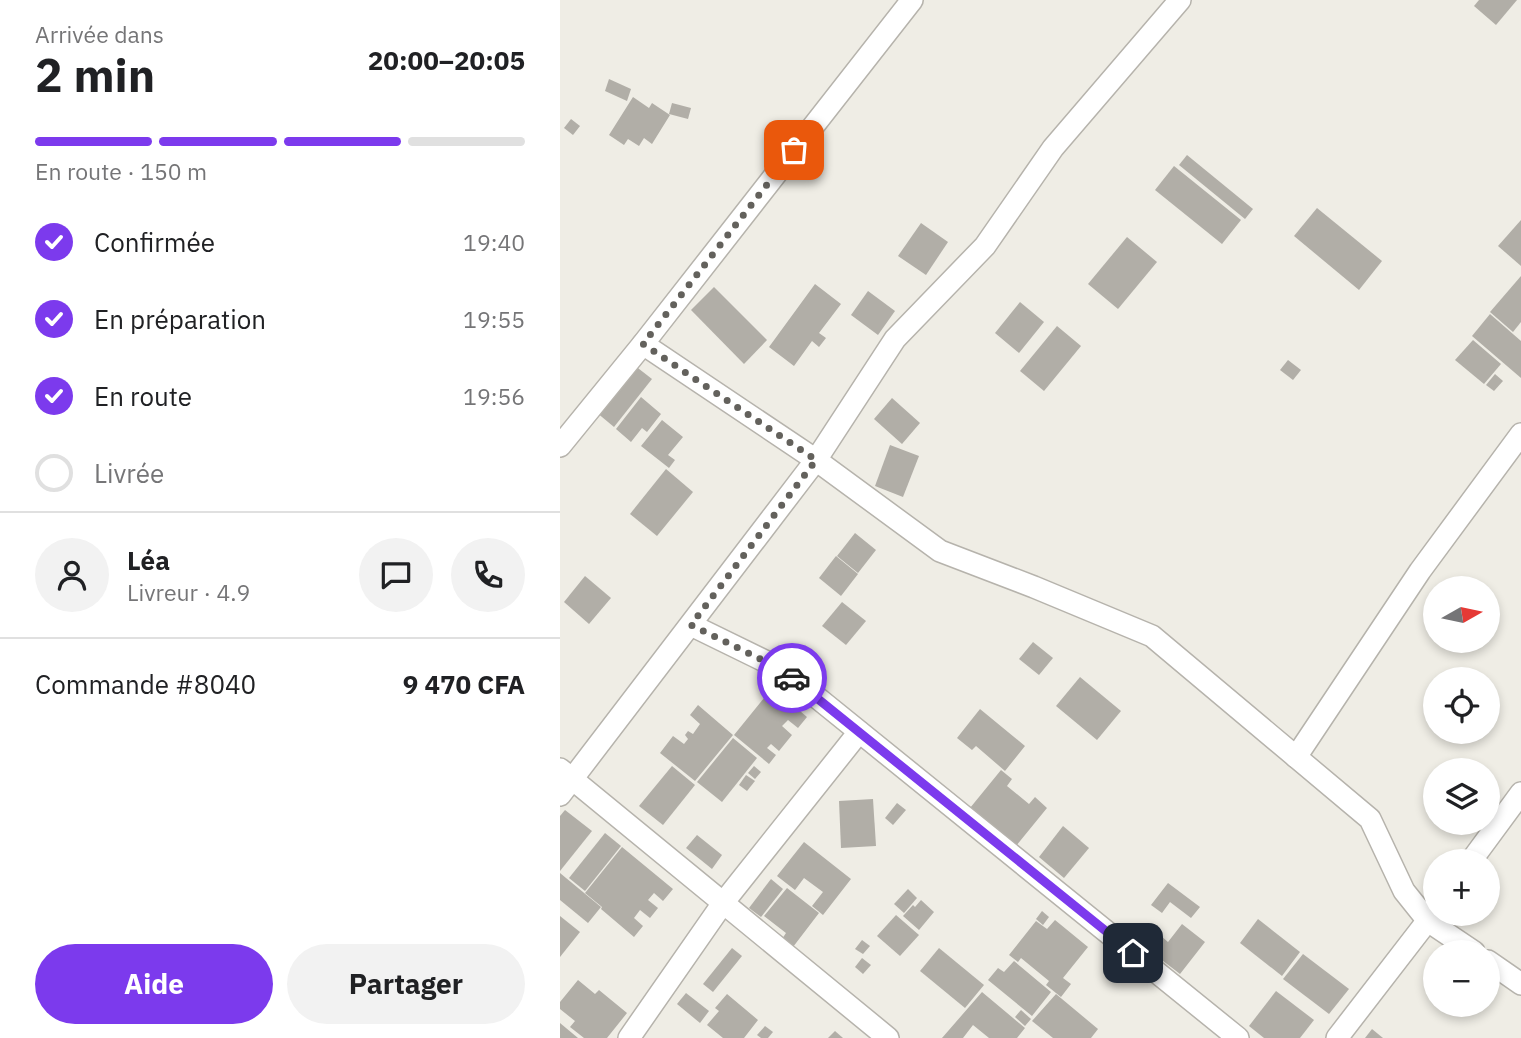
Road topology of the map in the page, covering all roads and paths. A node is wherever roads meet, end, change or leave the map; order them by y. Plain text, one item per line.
1 (912, 0) edge
2 (1180, 0) edge
3 (643, 344) junction
4 (1521, 434) edge
5 (560, 446) edge
6 (816, 460) junction
7 (691, 625) junction
8 (859, 732) junction
9 (1296, 757) junction
10 (564, 781) edge
11 (1521, 793) edge
12 (1480, 849) edge
13 (723, 903) junction
14 (1423, 909) edge
15 (1423, 926) edge
16 (1443, 926) edge
17 (1460, 940) edge
18 (1500, 969) edge
19 (1521, 984) edge
20 (629, 1038) edge
21 (888, 1038) edge
22 (1238, 1038) edge
23 (1337, 1038) edge

1 - 3 street
2 - 6 street
3 - 5 street
3 - 6 street
4 - 9 street
6 - 7 street
6 - 9 street
7 - 8 street
7 - 10 street
8 - 13 street
8 - 22 street
9 - 14 street
10 - 13 street
11 - 12 street
13 - 20 street
13 - 21 street
15 - 23 street
16 - 17 street
18 - 19 street

